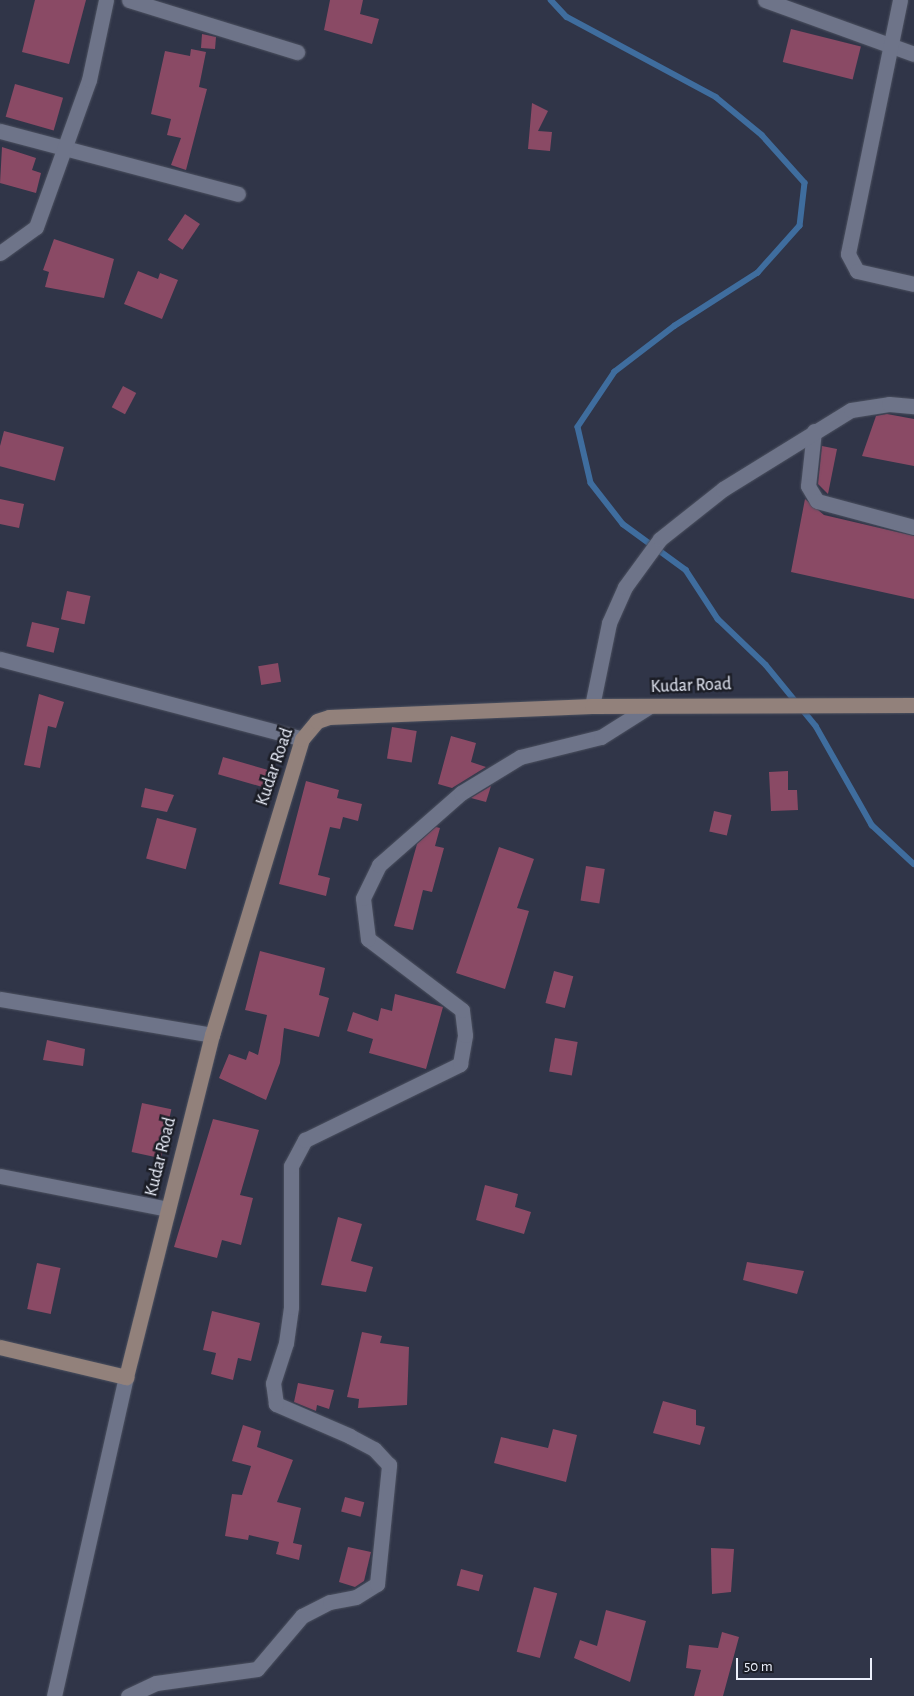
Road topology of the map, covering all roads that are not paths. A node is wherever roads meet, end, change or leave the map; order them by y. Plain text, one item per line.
1 (106, 0) edge
2 (129, 0) edge
3 (765, 0) edge
4 (900, 0) edge
5 (891, 46) junction
6 (297, 52) dead end
7 (914, 54) edge
8 (0, 131) edge
9 (66, 150) junction
10 (238, 194) dead end
11 (0, 253) edge
12 (914, 284) edge
13 (914, 406) edge
14 (814, 431) junction
15 (914, 527) edge
16 (0, 659) edge
17 (914, 705) edge
18 (592, 706) junction
19 (650, 706) junction
20 (302, 738) junction
21 (0, 999) edge
22 (212, 1035) junction
23 (0, 1176) edge
24 (168, 1209) junction
25 (0, 1347) edge
26 (126, 1377) junction
27 (54, 1696) edge
28 (128, 1696) edge

1 - 9 street
2 - 6 street
3 - 5 street
4 - 5 street
5 - 7 street
5 - 12 street
8 - 9 street
9 - 10 street
9 - 11 street
13 - 14 street
14 - 15 street
14 - 18 street
16 - 20 street
17 - 19 street, Kudar Road
18 - 19 street, Kudar Road
18 - 20 street, Kudar Road
19 - 28 street
20 - 22 street, Kudar Road
21 - 22 street
22 - 24 street, Kudar Road
23 - 24 street
24 - 26 street, Kudar Road
25 - 26 street
26 - 27 street

